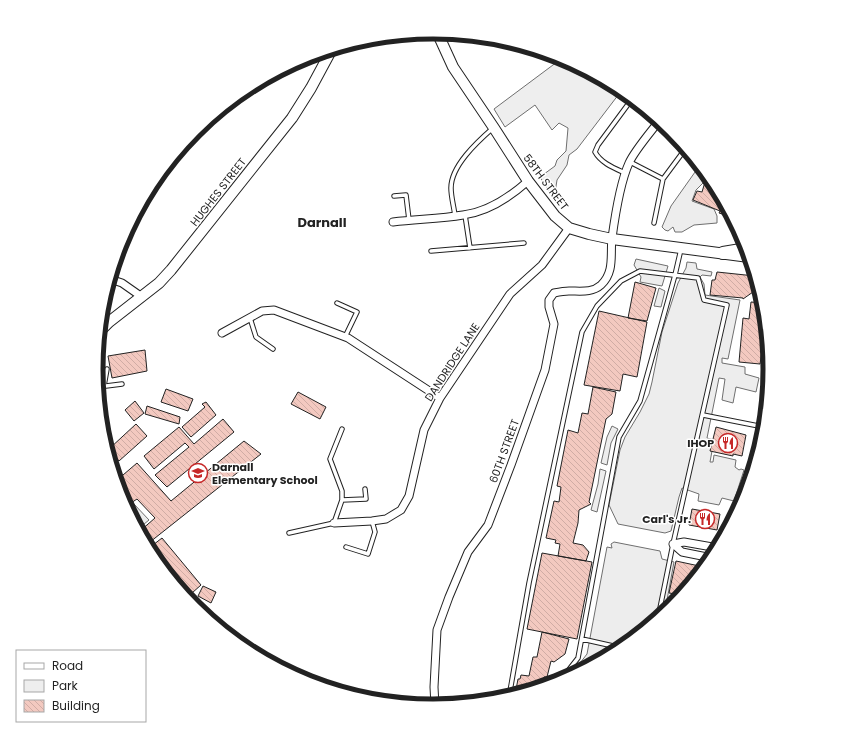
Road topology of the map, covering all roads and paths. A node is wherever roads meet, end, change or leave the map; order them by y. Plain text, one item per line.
1 (440, 39) edge
2 (328, 57) edge
3 (629, 103) edge
4 (655, 125) edge
5 (494, 128) junction
6 (682, 153) edge
7 (630, 162) junction
8 (626, 173) junction
9 (663, 178) junction
10 (528, 181) junction
11 (394, 196) dead end
12 (465, 215) junction
13 (455, 216) junction
14 (409, 220) junction
15 (393, 222) dead end
16 (654, 223) dead end
17 (569, 228) junction
18 (612, 239) junction
19 (524, 243) dead end
20 (470, 248) junction
21 (682, 248) junction
22 (740, 250) edge
23 (431, 251) dead end
24 (723, 253) junction
25 (743, 256) edge
26 (676, 275) junction
27 (115, 280) edge
28 (142, 297) junction
29 (337, 303) dead end
30 (250, 318) junction
31 (106, 325) edge
32 (222, 332) dead end
33 (345, 337) junction
34 (273, 349) dead end
35 (107, 369) dead end
36 (122, 384) dead end
37 (104, 386) joint
38 (440, 398) junction
39 (703, 414) junction
40 (758, 426) edge
41 (342, 430) dead end
42 (365, 489) dead end
43 (342, 500) junction
44 (372, 521) junction
45 (334, 523) junction
46 (289, 533) dead end
47 (673, 544) junction
48 (346, 547) dead end
49 (711, 547) edge
50 (704, 556) edge
51 (662, 604) edge
52 (582, 638) junction
53 (612, 646) edge
54 (569, 670) edge
55 (510, 690) edge
56 (435, 699) edge

1 - 5 street, 58TH STREET
2 - 28 street, HUGHES STREET
3 - 8 lane
4 - 7 street
5 - 10 street, 58TH STREET
5 - 13 lane
6 - 9 lane
7 - 8 street
7 - 9 lane
8 - 18 street
9 - 16 lane
10 - 12 street
10 - 17 street, 58TH STREET
11 - 14 lane
12 - 13 street
12 - 20 lane
13 - 14 street
14 - 15 street
17 - 18 street, 58TH STREET
17 - 38 street, DANDRIDGE LANE
18 - 21 street, 58TH STREET
18 - 56 street, 60TH STREET
19 - 20 lane
20 - 23 lane
21 - 24 street, 58TH STREET
21 - 26 lane
22 - 24 main road
24 - 25 street, 58TH STREET
26 - 39 lane
26 - 52 lane
26 - 55 lane
27 - 28 street
28 - 31 street, HUGHES STREET
29 - 33 lane
30 - 32 street
30 - 33 street
30 - 34 lane
33 - 38 street
35 - 37 lane
36 - 37 lane
38 - 44 street, DANDRIDGE LANE
39 - 40 lane
39 - 47 lane
41 - 43 lane
42 - 43 lane
43 - 45 lane
44 - 45 street, DANDRIDGE LANE
44 - 48 lane
45 - 46 lane
47 - 49 street
47 - 50 street
47 - 51 lane
52 - 53 lane
52 - 54 lane

